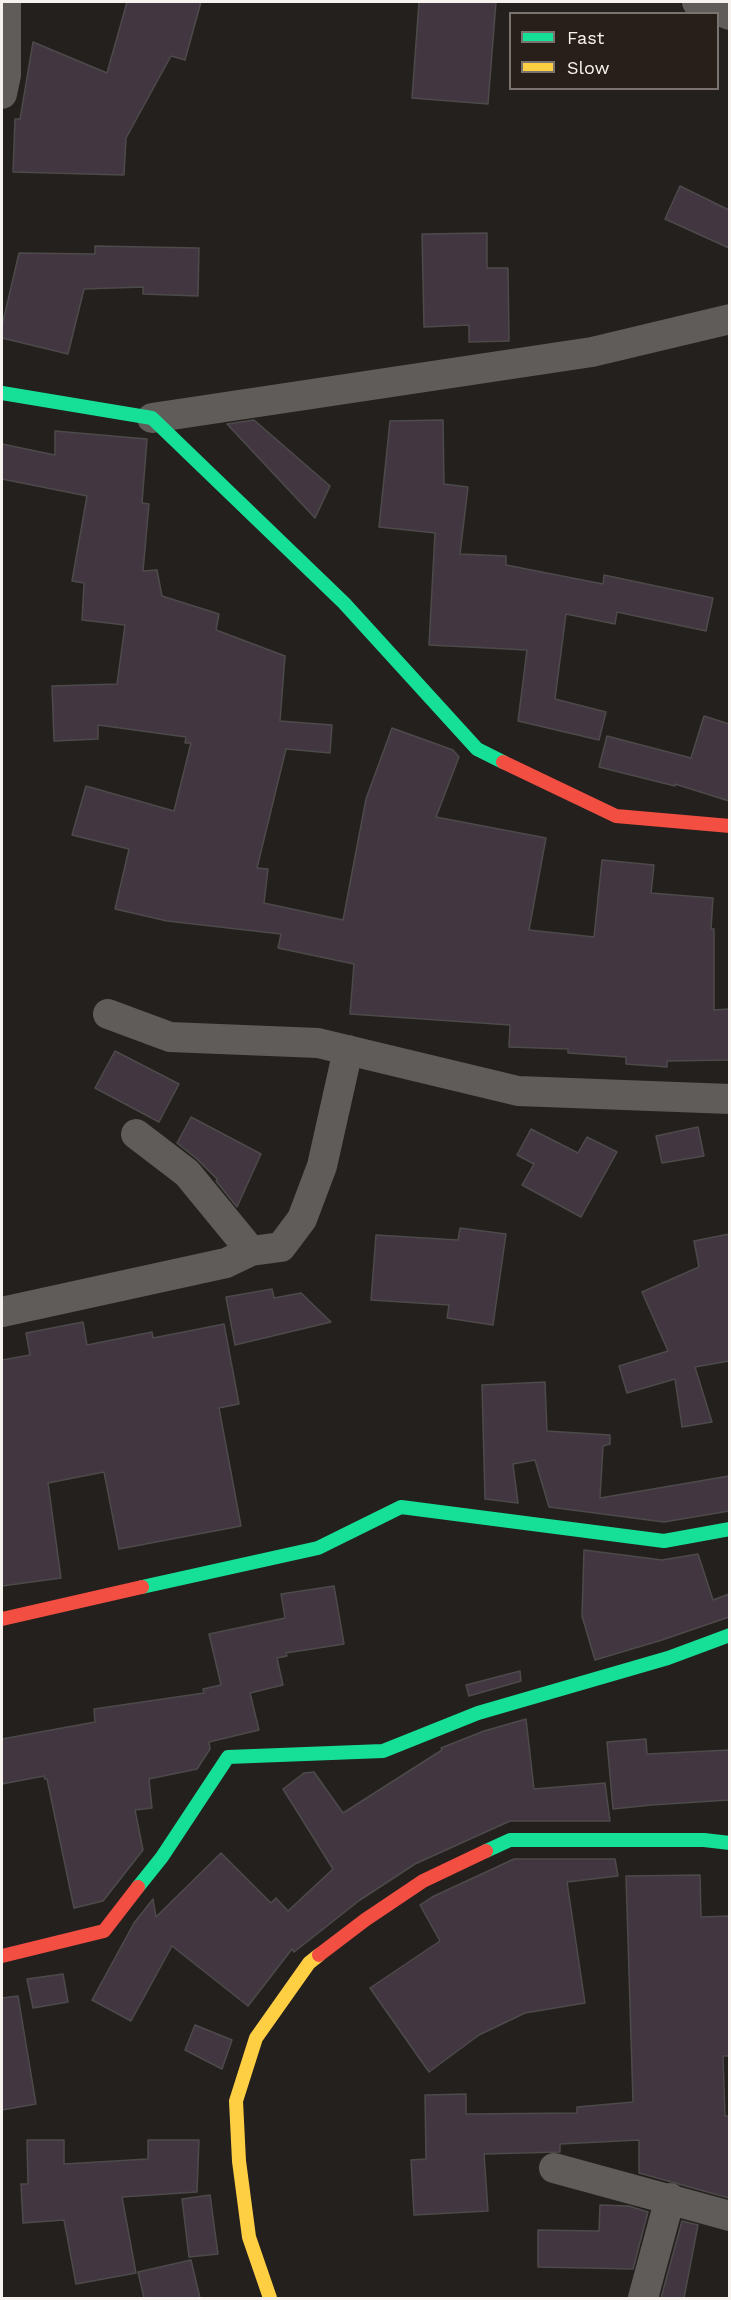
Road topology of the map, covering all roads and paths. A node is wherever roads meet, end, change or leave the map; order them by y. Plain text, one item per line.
1 (6, 2) edge
2 (2, 94) edge
3 (729, 319) edge
4 (2, 393) edge
5 (152, 418) junction
6 (729, 826) edge
7 (108, 1014) dead end
8 (348, 1050) junction
9 (729, 1102) edge
10 (136, 1134) dead end
11 (251, 1251) junction
12 (2, 1312) edge
13 (729, 1529) edge
14 (2, 1619) edge
15 (729, 1635) edge
16 (729, 1843) edge
17 (2, 1956) edge
18 (554, 2168) dead end
19 (670, 2198) junction
20 (729, 2216) edge
21 (270, 2298) edge
22 (643, 2298) edge

1 - 2 street
3 - 5 street
4 - 5 street
5 - 6 street
7 - 8 street
8 - 9 street
8 - 11 street
10 - 11 street
11 - 12 street
13 - 14 street
15 - 17 street
16 - 21 street
18 - 19 street
19 - 20 street
19 - 22 street

